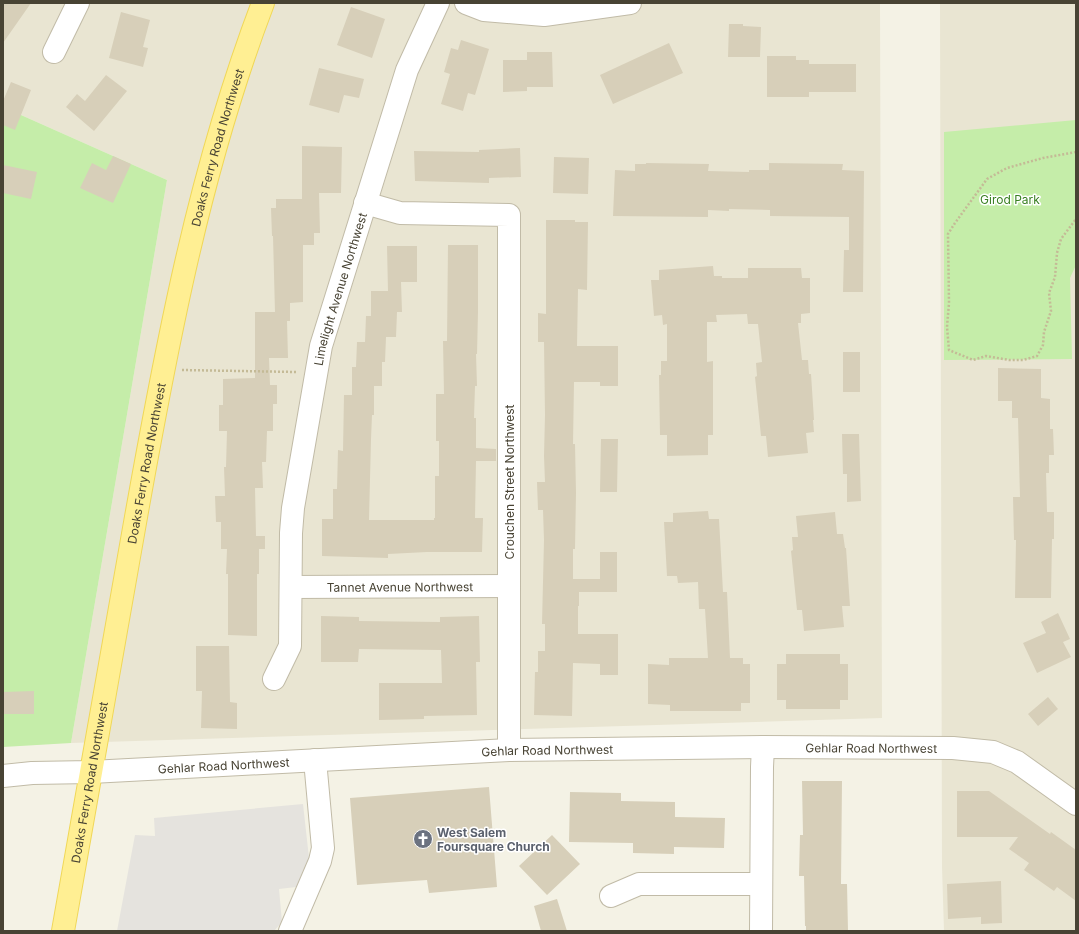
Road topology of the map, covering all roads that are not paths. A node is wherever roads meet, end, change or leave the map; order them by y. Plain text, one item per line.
1 (78, 3) edge
2 (264, 3) edge
3 (438, 3) edge
4 (466, 3) edge
5 (630, 3) edge
6 (54, 52) dead end
7 (365, 203) junction
8 (509, 586) junction
9 (291, 587) junction
10 (274, 679) dead end
11 (763, 747) junction
12 (509, 750) junction
13 (315, 760) junction
14 (91, 772) junction
15 (3, 776) edge
16 (1076, 804) edge
17 (761, 884) junction
18 (611, 896) dead end
19 (63, 931) edge
20 (290, 931) edge
21 (761, 931) edge

1 - 6 street
2 - 14 main road, Doaks Ferry Road Northwest
3 - 7 street, Limelight Avenue Northwest
4 - 5 street
7 - 8 street, Crouchen Street Northwest
7 - 9 street, Limelight Avenue Northwest
8 - 9 street, Tannet Avenue Northwest
8 - 12 street, Crouchen Street Northwest
9 - 10 street, Limelight Avenue Northwest
11 - 12 street, Gehlar Road Northwest
11 - 16 street, Gehlar Road Northwest
11 - 17 street
12 - 13 street, Gehlar Road Northwest
13 - 14 street, Gehlar Road Northwest
13 - 20 street
14 - 15 street, Gehlar Road Northwest
14 - 19 main road, Doaks Ferry Road Northwest
17 - 18 street
17 - 21 street

